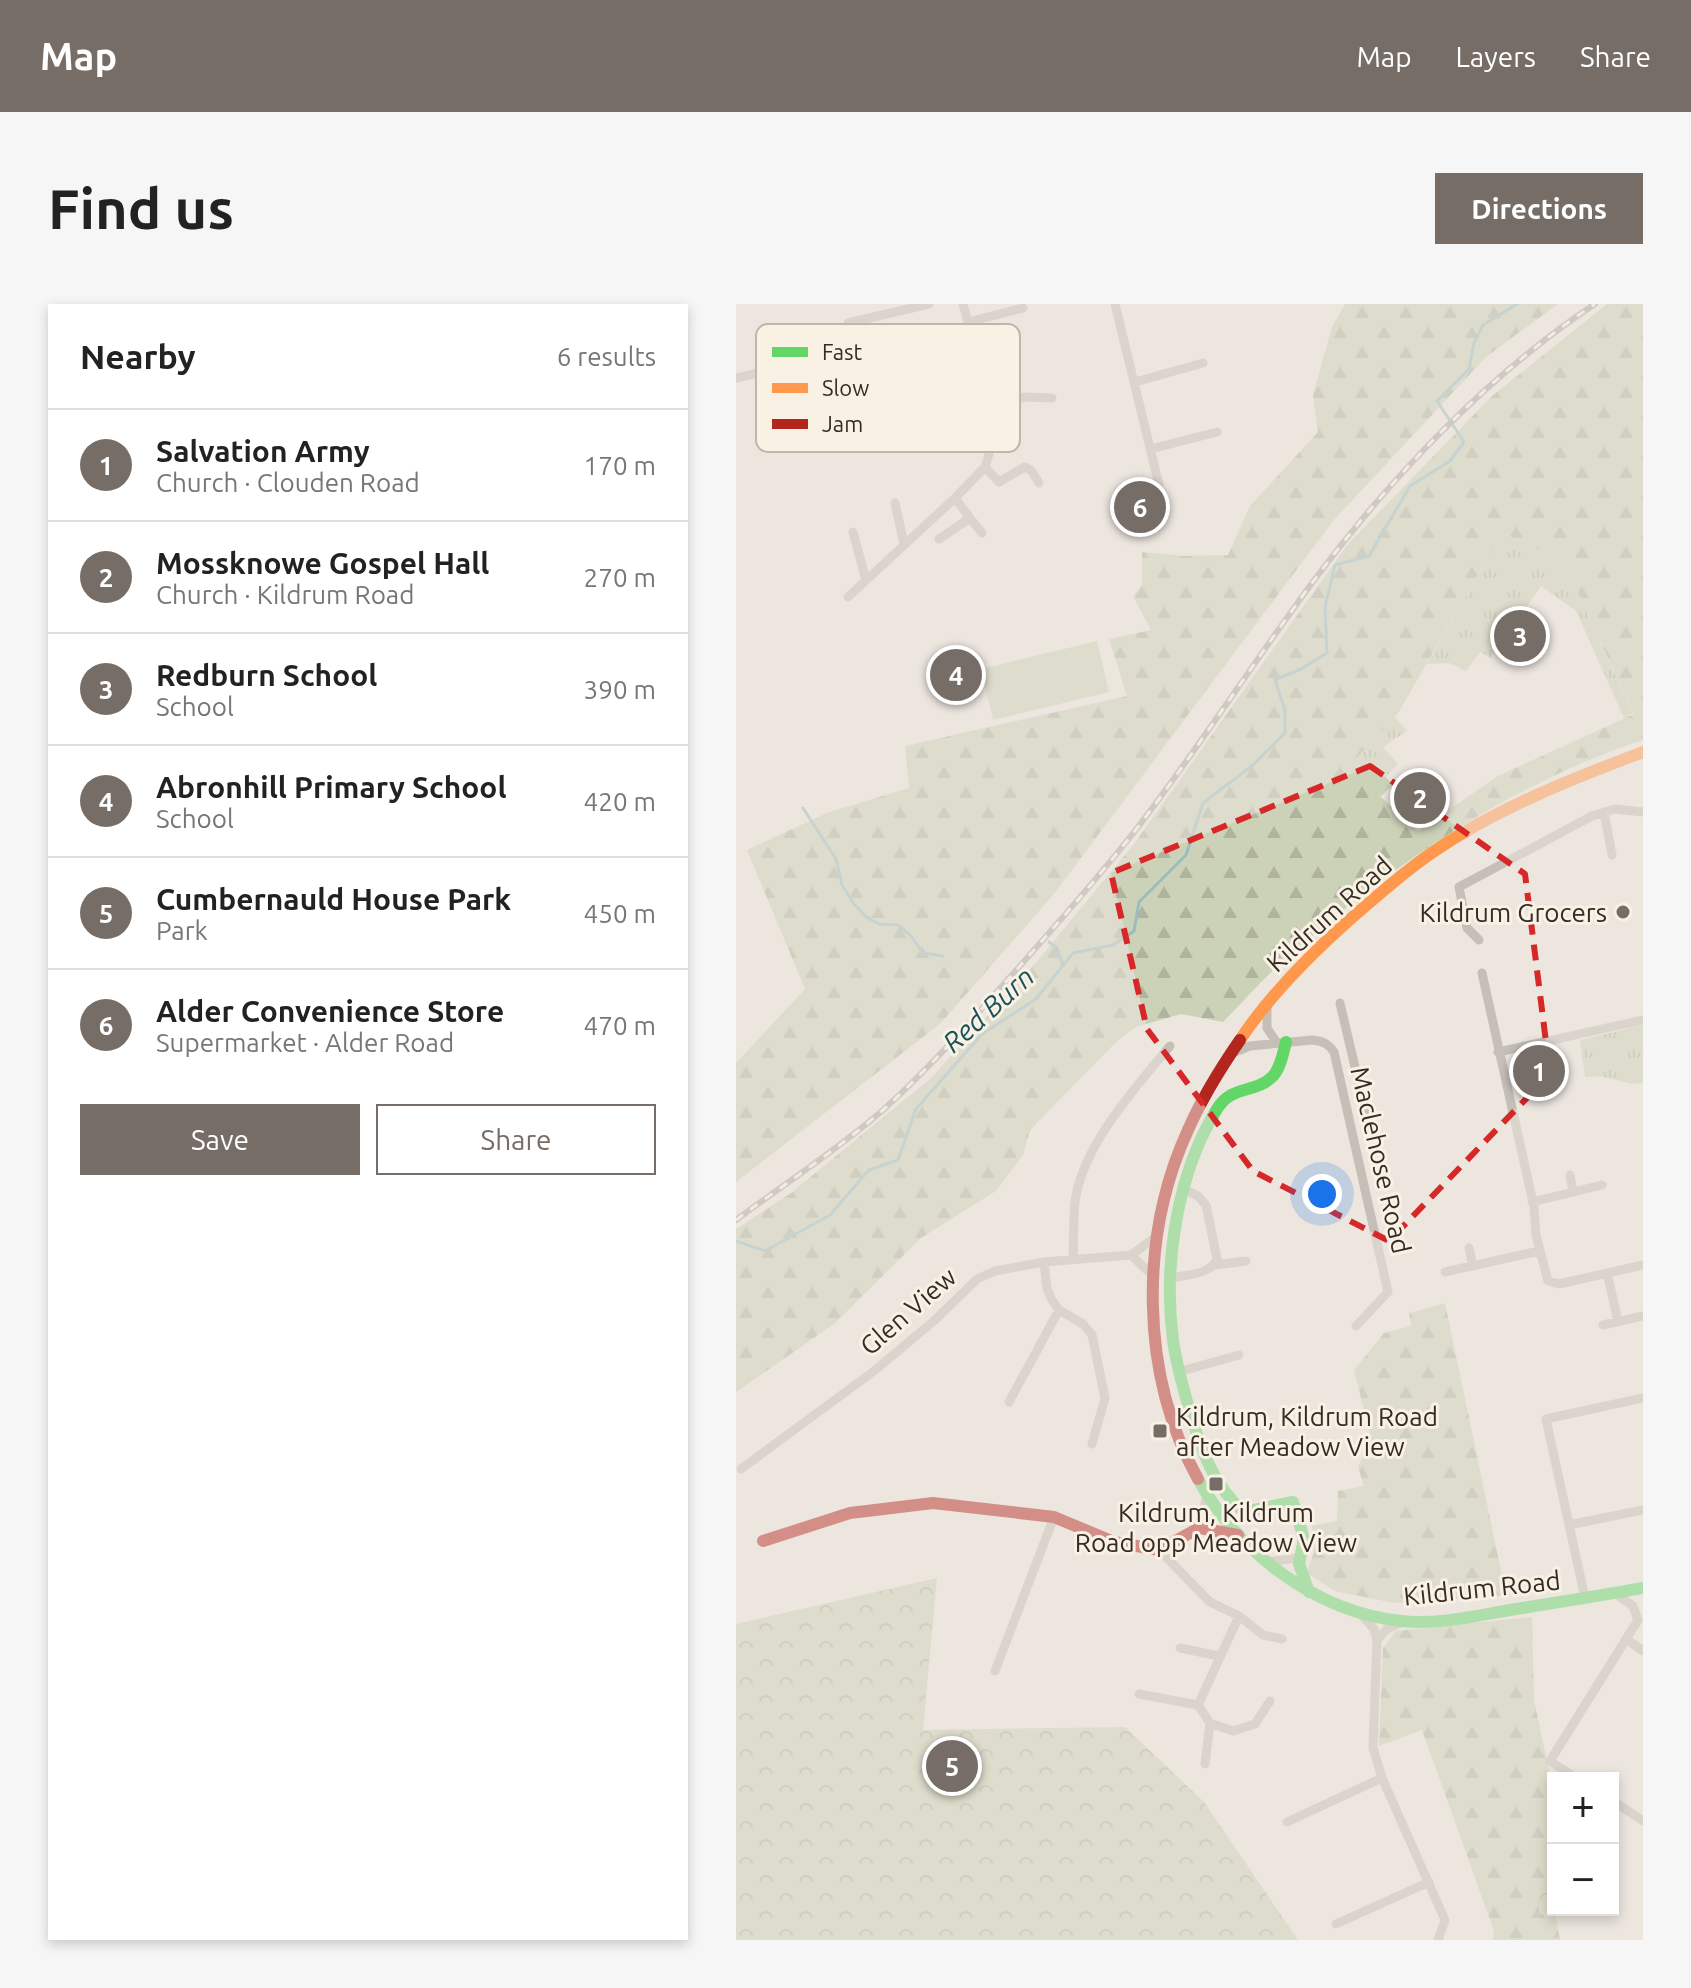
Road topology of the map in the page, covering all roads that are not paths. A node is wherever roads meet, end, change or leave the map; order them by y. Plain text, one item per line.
1 (929, 304) edge
2 (963, 304) edge
3 (1115, 304) edge
4 (1023, 308) dead end
5 (968, 322) joint
6 (848, 323) dead end
7 (1203, 363) dead end
8 (756, 373) edge
9 (736, 378) edge
10 (1135, 382) junction
11 (1020, 398) edge
12 (1052, 398) dead end
13 (1217, 432) dead end
14 (1151, 449) junction
15 (990, 452) edge
16 (985, 467) junction
17 (1039, 483) dead end
18 (1159, 485) dead end
19 (955, 498) junction
20 (895, 503) dead end
21 (970, 518) junction
22 (853, 532) dead end
23 (982, 533) dead end
24 (939, 539) dead end
25 (904, 544) junction
26 (866, 580) junction
27 (848, 597) dead end
28 (1643, 752) edge
29 (1604, 812) junction
30 (1643, 812) edge
31 (1612, 855) dead end
32 (1479, 940) dead end
33 (1482, 973) dead end
34 (1267, 1001) junction
35 (1340, 1003) dead end
36 (1643, 1020) edge
37 (1282, 1042) junction
38 (1170, 1046) dead end
39 (1498, 1052) junction
40 (1227, 1056) junction
41 (1357, 1078) junction
42 (1341, 1083) junction
43 (1369, 1127) dead end
44 (1570, 1175) dead end
45 (1602, 1185) dead end
46 (1184, 1189) junction
47 (1573, 1192) junction
48 (1533, 1204) junction
49 (1156, 1237) junction
50 (1469, 1248) dead end
51 (1539, 1251) junction
52 (1131, 1255) junction
53 (1073, 1258) junction
54 (1246, 1261) dead end
55 (1044, 1262) junction
56 (1215, 1265) junction
57 (1643, 1265) edge
58 (1473, 1266) junction
59 (1445, 1272) dead end
60 (1607, 1273) junction
61 (1151, 1274) junction
62 (1170, 1278) junction
63 (1059, 1310) junction
64 (1643, 1316) edge
65 (1618, 1321) junction
66 (1603, 1325) dead end
67 (1356, 1326) dead end
68 (1239, 1355) dead end
69 (1178, 1372) junction
70 (1643, 1398) edge
71 (1009, 1402) dead end
72 (1092, 1444) dead end
73 (741, 1469) dead end
74 (1207, 1495) junction
75 (1643, 1510) edge
76 (1054, 1517) junction
77 (1569, 1525) junction
78 (1199, 1528) junction
79 (1238, 1535) junction
80 (763, 1541) dead end
81 (1159, 1550) junction
82 (1298, 1558) junction
83 (1266, 1562) junction
84 (1643, 1588) edge
85 (1309, 1592) junction
86 (1615, 1593) junction
87 (1585, 1598) junction
88 (1360, 1613) junction
89 (1239, 1616) junction
90 (1403, 1621) junction
91 (1282, 1639) dead end
92 (1626, 1639) junction
93 (1377, 1640) junction
94 (1180, 1648) dead end
95 (1643, 1651) edge
96 (1219, 1656) junction
97 (995, 1671) dead end
98 (1139, 1694) dead end
99 (1270, 1701) dead end
100 (1198, 1705) junction
101 (1210, 1723) junction
102 (1205, 1764) dead end
103 (1567, 1772) edge
104 (1382, 1778) junction
105 (1619, 1805) edge
106 (1643, 1821) edge
107 (1287, 1822) dead end
108 (1429, 1882) junction
109 (1336, 1924) dead end
110 (1438, 1940) edge

1 - 6 street
2 - 5 street
3 - 10 street
4 - 5 street
7 - 10 street
8 - 9 street
10 - 14 street
11 - 12 street
13 - 14 street
14 - 18 street
15 - 16 street
16 - 17 street
16 - 19 street
19 - 21 street
19 - 25 street
20 - 25 street
21 - 23 street
21 - 24 street
22 - 26 street
25 - 26 street
26 - 27 street
28 - 34 street, Kildrum Road
29 - 30 street
29 - 31 street
29 - 32 street
33 - 39 street
34 - 37 street
34 - 40 street, Kildrum Road
35 - 41 street
36 - 39 street
37 - 40 street, Maclehose Road
37 - 42 street, Maclehose Road
37 - 46 street
38 - 53 street
39 - 48 street
40 - 49 street, Kildrum Road
41 - 42 street
41 - 43 street
42 - 67 street, Maclehose Road
44 - 47 street
45 - 47 street
46 - 56 street
46 - 62 street
47 - 48 street
48 - 51 street
49 - 52 street
49 - 61 street, Kildrum Road
50 - 58 street
51 - 58 street
51 - 60 street
52 - 53 street, Glen View
52 - 61 street
53 - 55 street, Glen View
54 - 56 street
55 - 63 street
55 - 73 street, Glen View
56 - 62 street
57 - 60 street
58 - 59 street
60 - 65 street
61 - 74 street, Kildrum Road
62 - 69 street
63 - 71 street
63 - 72 street
64 - 65 street
65 - 66 street
68 - 69 street
69 - 82 street
70 - 77 street
74 - 78 street
74 - 79 street, Kildrum Road
75 - 77 street
76 - 80 street
76 - 81 street
76 - 97 street
77 - 87 street
78 - 79 street
78 - 81 street
79 - 83 street, Kildrum Road
81 - 89 street
82 - 83 street
82 - 85 street
83 - 85 street, Kildrum Road
84 - 86 street, Kildrum Road
85 - 88 street, Kildrum Road
86 - 87 street, Kildrum Road
86 - 92 street
87 - 90 street, Kildrum Road
88 - 90 street, Kildrum Road
88 - 93 street
89 - 91 street
89 - 96 street
90 - 93 street
92 - 95 street
92 - 103 street
93 - 104 street
94 - 96 street
96 - 100 street
98 - 100 street
99 - 101 street
100 - 101 street
101 - 102 street
104 - 107 street
104 - 108 street
105 - 106 street
108 - 109 street
108 - 110 street

